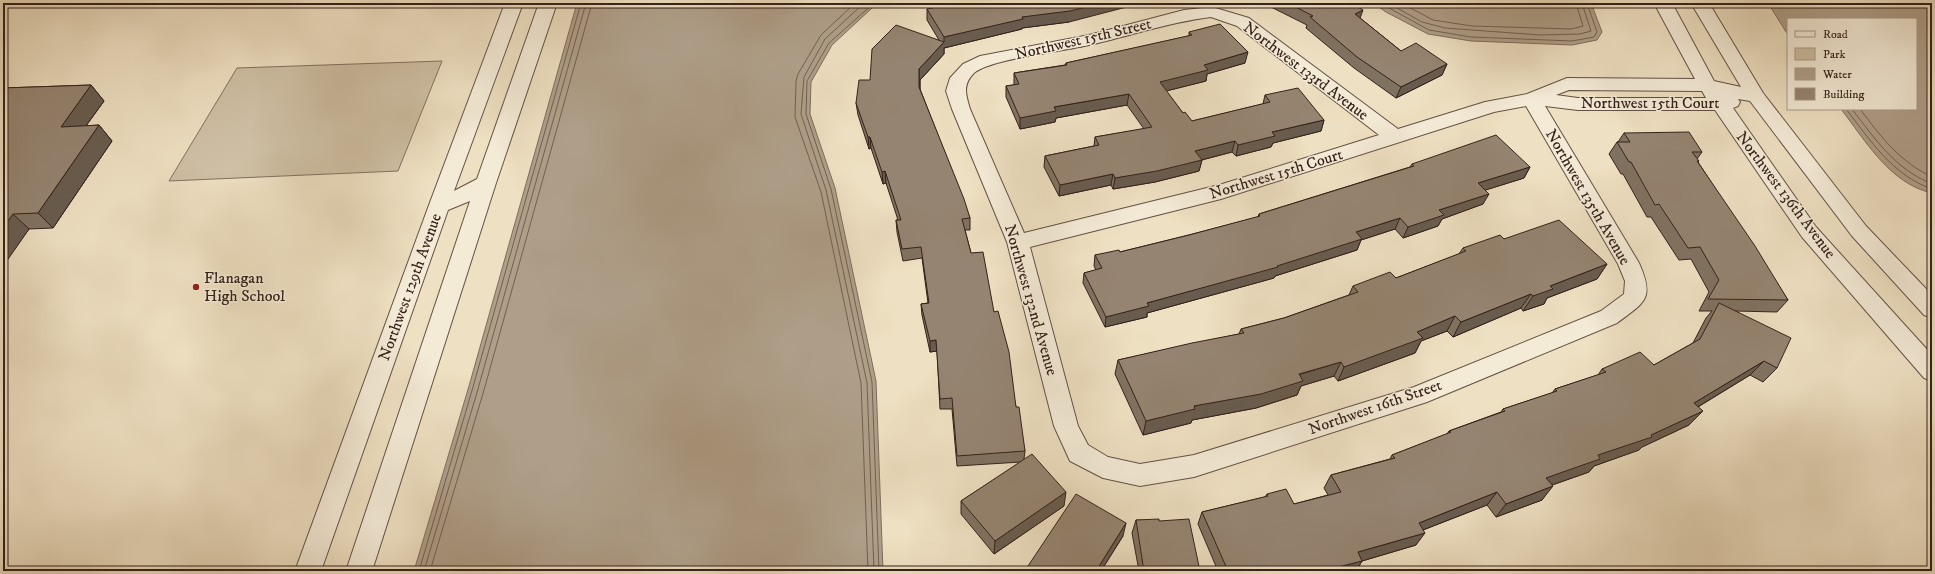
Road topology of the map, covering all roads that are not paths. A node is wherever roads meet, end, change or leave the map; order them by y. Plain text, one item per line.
1 (514, 3) edge
2 (548, 3) edge
3 (1663, 3) edge
4 (1700, 3) edge
5 (1212, 12) joint
6 (959, 78) joint
7 (1707, 85) junction
8 (1756, 97) junction
9 (1531, 99) junction
10 (1720, 104) junction
11 (1396, 138) junction
12 (486, 183) junction
13 (439, 205) junction
14 (1018, 242) junction
15 (1635, 298) joint
16 (1932, 309) edge
17 (1932, 371) edge
18 (1103, 467) joint
19 (308, 571) edge
20 (360, 571) edge

1 - 13 street, Northwest 129th Avenue
2 - 12 street
3 - 7 street, Northwest 136th Avenue
4 - 8 street
5 - 6 street, Northwest 15th Street
5 - 11 street, Northwest 133rd Avenue
6 - 14 street, Northwest 132nd Avenue
7 - 8 street, Northwest 15th Court
7 - 9 street, Northwest 15th Court
7 - 10 street, Northwest 136th Avenue
8 - 10 street, Northwest 15th Court
8 - 16 street
9 - 10 street, Northwest 15th Court
9 - 11 street, Northwest 15th Court
9 - 15 street, Northwest 135th Avenue
10 - 17 street, Northwest 136th Avenue
11 - 14 street, Northwest 15th Court
12 - 13 street
12 - 20 street
13 - 19 street, Northwest 129th Avenue
14 - 18 street, Northwest 132nd Avenue
15 - 18 street, Northwest 16th Street

